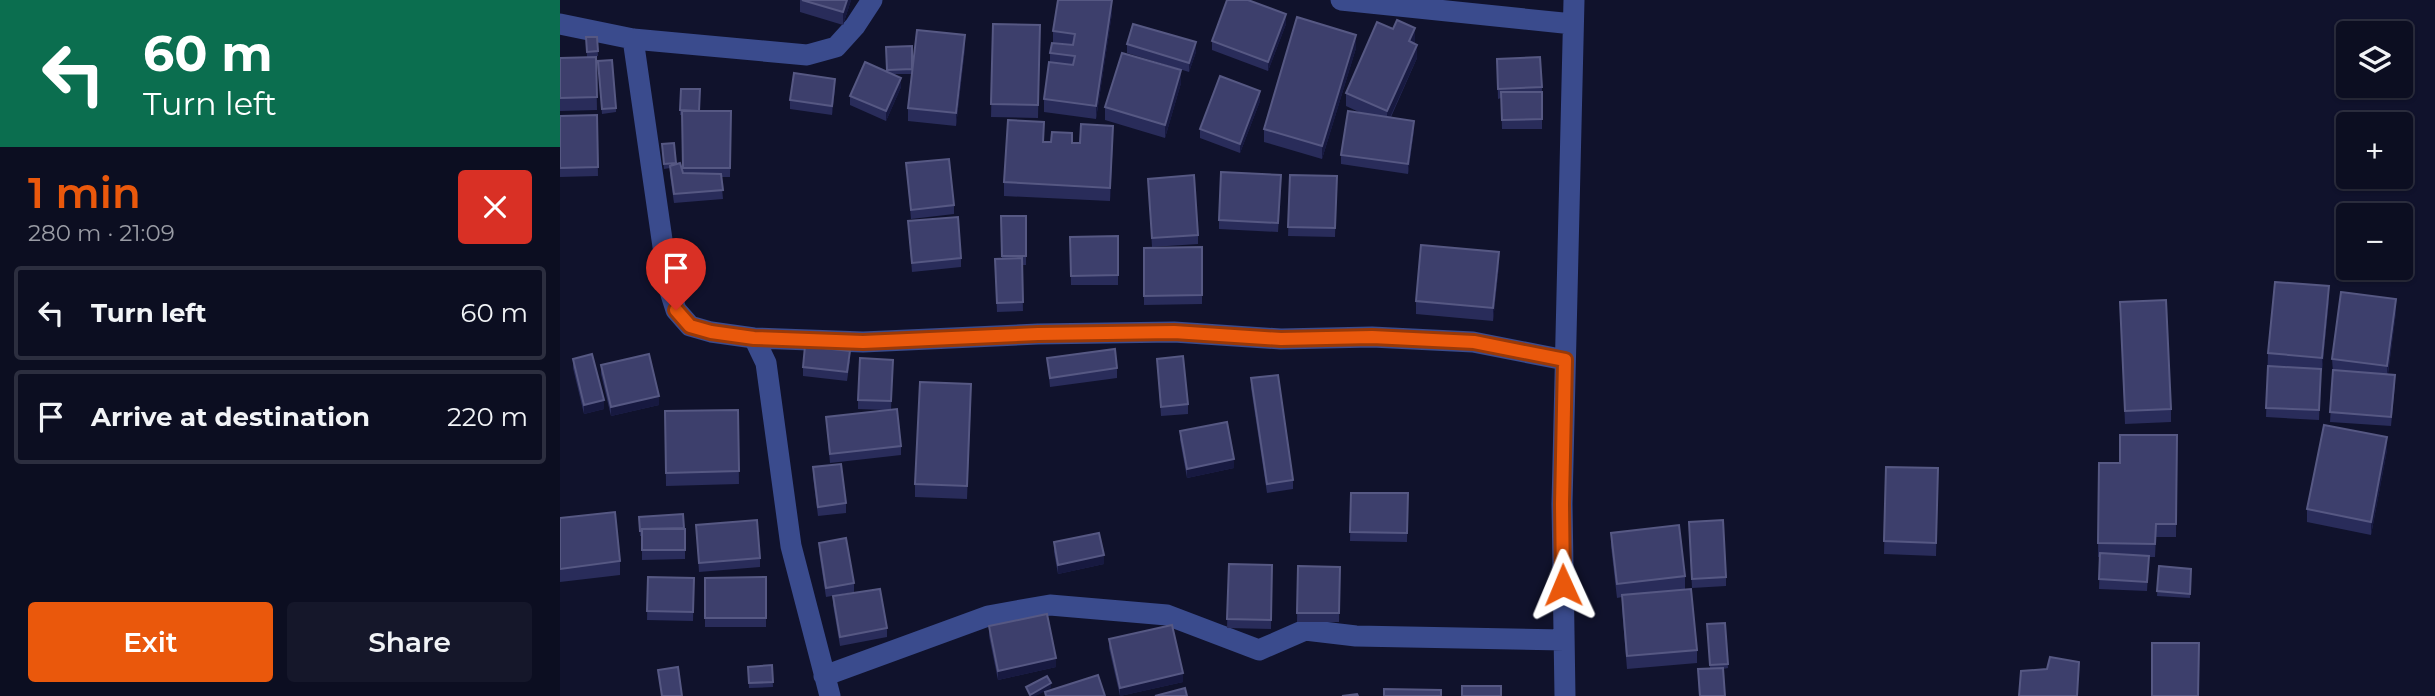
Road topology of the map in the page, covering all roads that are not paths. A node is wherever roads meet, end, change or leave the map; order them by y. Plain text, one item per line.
1 (872, 0) edge
2 (1341, 0) edge
3 (1574, 0) edge
4 (560, 24) edge
5 (1573, 24) junction
6 (634, 39) junction
7 (754, 338) junction
8 (1565, 360) junction
9 (1564, 640) junction
10 (827, 686) edge
11 (1565, 696) edge

1 - 6 street
2 - 5 street
3 - 5 street
4 - 6 street
5 - 8 street
6 - 7 street
7 - 8 street
7 - 10 street
8 - 9 street
9 - 10 street
9 - 11 street

